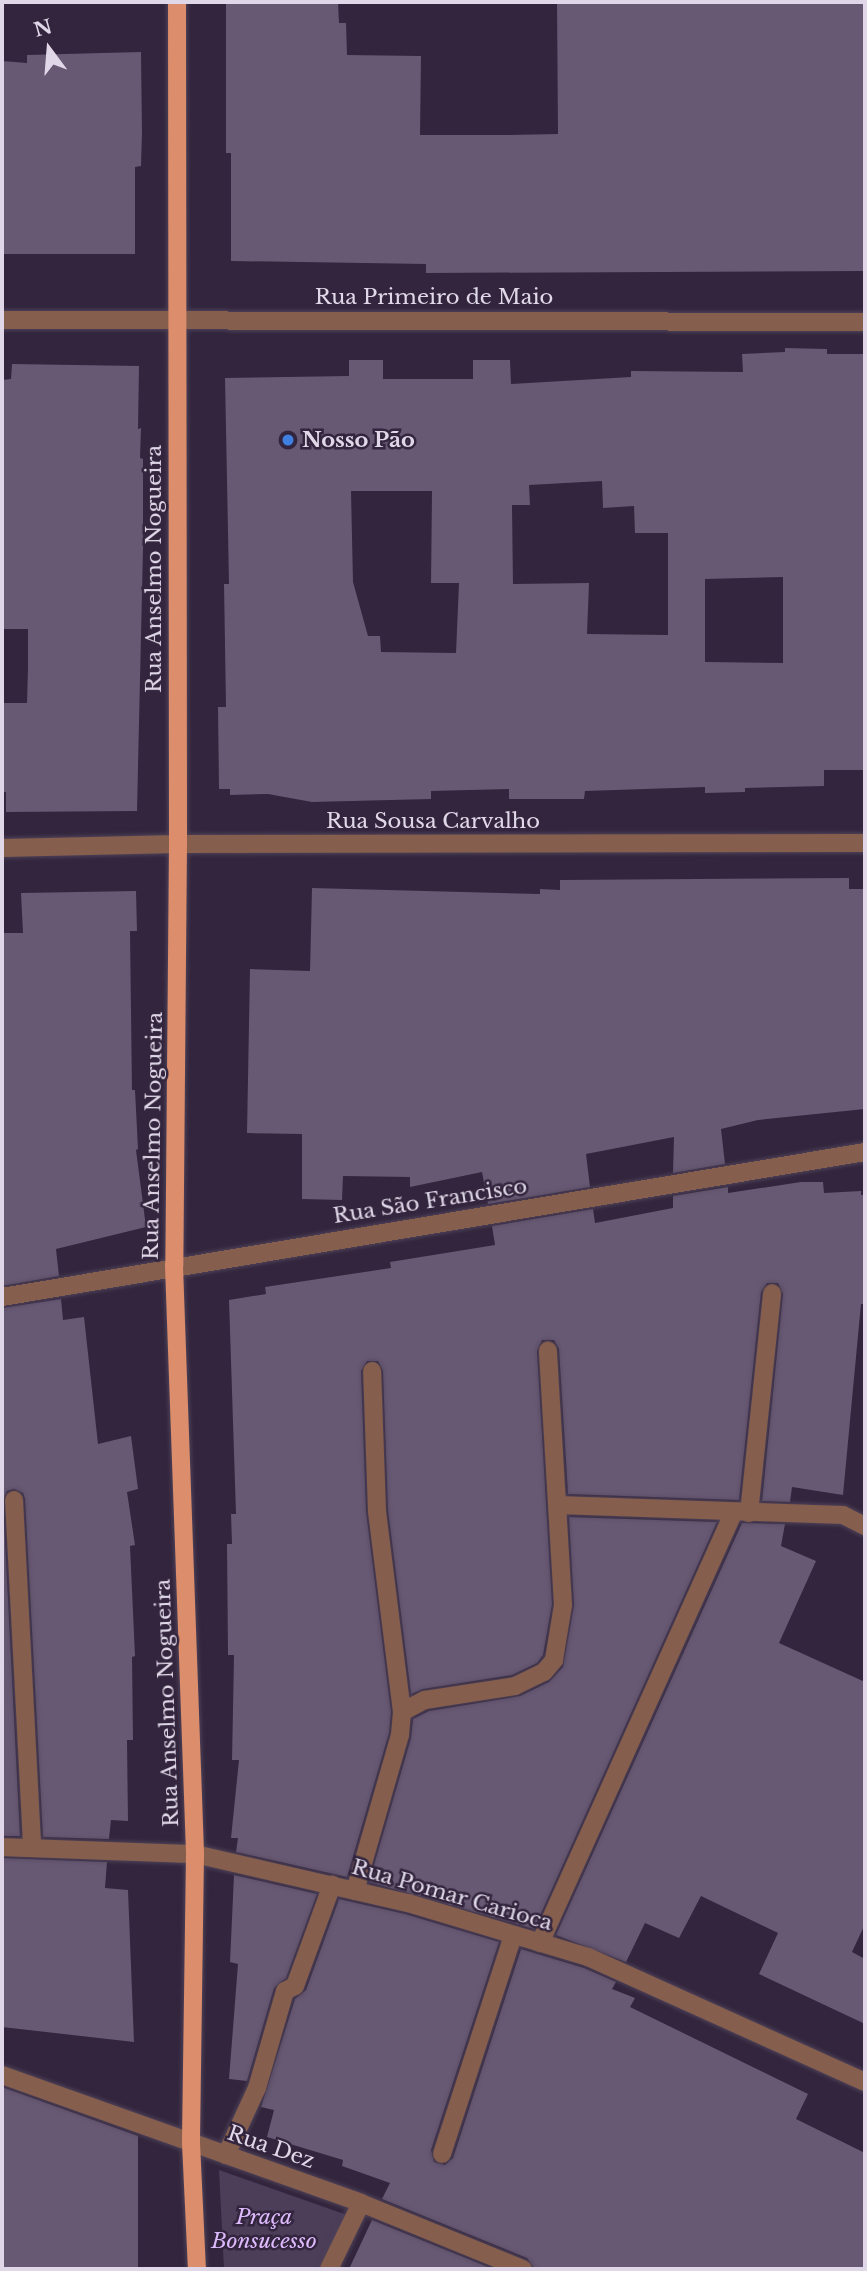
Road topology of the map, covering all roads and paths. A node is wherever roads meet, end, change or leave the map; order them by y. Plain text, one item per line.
1 (177, 2) edge
2 (176, 318) junction
3 (2, 320) edge
4 (865, 322) edge
5 (865, 843) edge
6 (178, 844) junction
7 (2, 848) edge
8 (865, 1152) edge
9 (174, 1266) junction
10 (772, 1293) dead end
11 (2, 1297) edge
12 (548, 1350) dead end
13 (372, 1371) dead end
14 (13, 1500) dead end
15 (558, 1506) junction
16 (741, 1513) junction
17 (865, 1526) edge
18 (402, 1712) junction
19 (2, 1847) edge
20 (32, 1847) junction
21 (195, 1854) junction
22 (332, 1885) junction
23 (355, 1891) junction
24 (513, 1935) junction
25 (540, 1943) junction
26 (2, 2074) edge
27 (865, 2082) edge
28 (191, 2143) junction
29 (442, 2154) dead end
30 (226, 2155) junction
31 (361, 2203) junction
32 (197, 2269) edge
33 (329, 2269) edge
34 (523, 2269) edge

1 - 2 main road, Rua Anselmo Nogueira
2 - 3 street, Rua Primeiro de Maio
2 - 4 street, Rua Primeiro de Maio
2 - 6 main road, Rua Anselmo Nogueira
5 - 6 street, Rua Sousa Carvalho
6 - 7 street, Rua Sousa Carvalho
6 - 9 main road, Rua Anselmo Nogueira
8 - 9 street, Rua São Francisco
9 - 11 street, Rua São Francisco
9 - 21 main road, Rua Anselmo Nogueira
10 - 16 street
12 - 15 street
13 - 18 street
14 - 20 street
15 - 16 street
15 - 18 street
16 - 17 street
16 - 25 street
18 - 23 street
19 - 20 street, Rua Pomar Carioca
20 - 21 street, Rua Pomar Carioca
21 - 22 street, Rua Pomar Carioca
21 - 28 main road, Rua Anselmo Nogueira
22 - 23 street, Rua Pomar Carioca
22 - 30 street
23 - 24 street, Rua Pomar Carioca
24 - 25 street, Rua Pomar Carioca
24 - 29 street
25 - 27 street, Rua Pomar Carioca
26 - 28 street, Rua Dez
28 - 30 street, Rua Dez
28 - 32 main road, Rua Anselmo Nogueira
30 - 31 street, Rua Dez
31 - 33 street
31 - 34 street, Rua Dez

